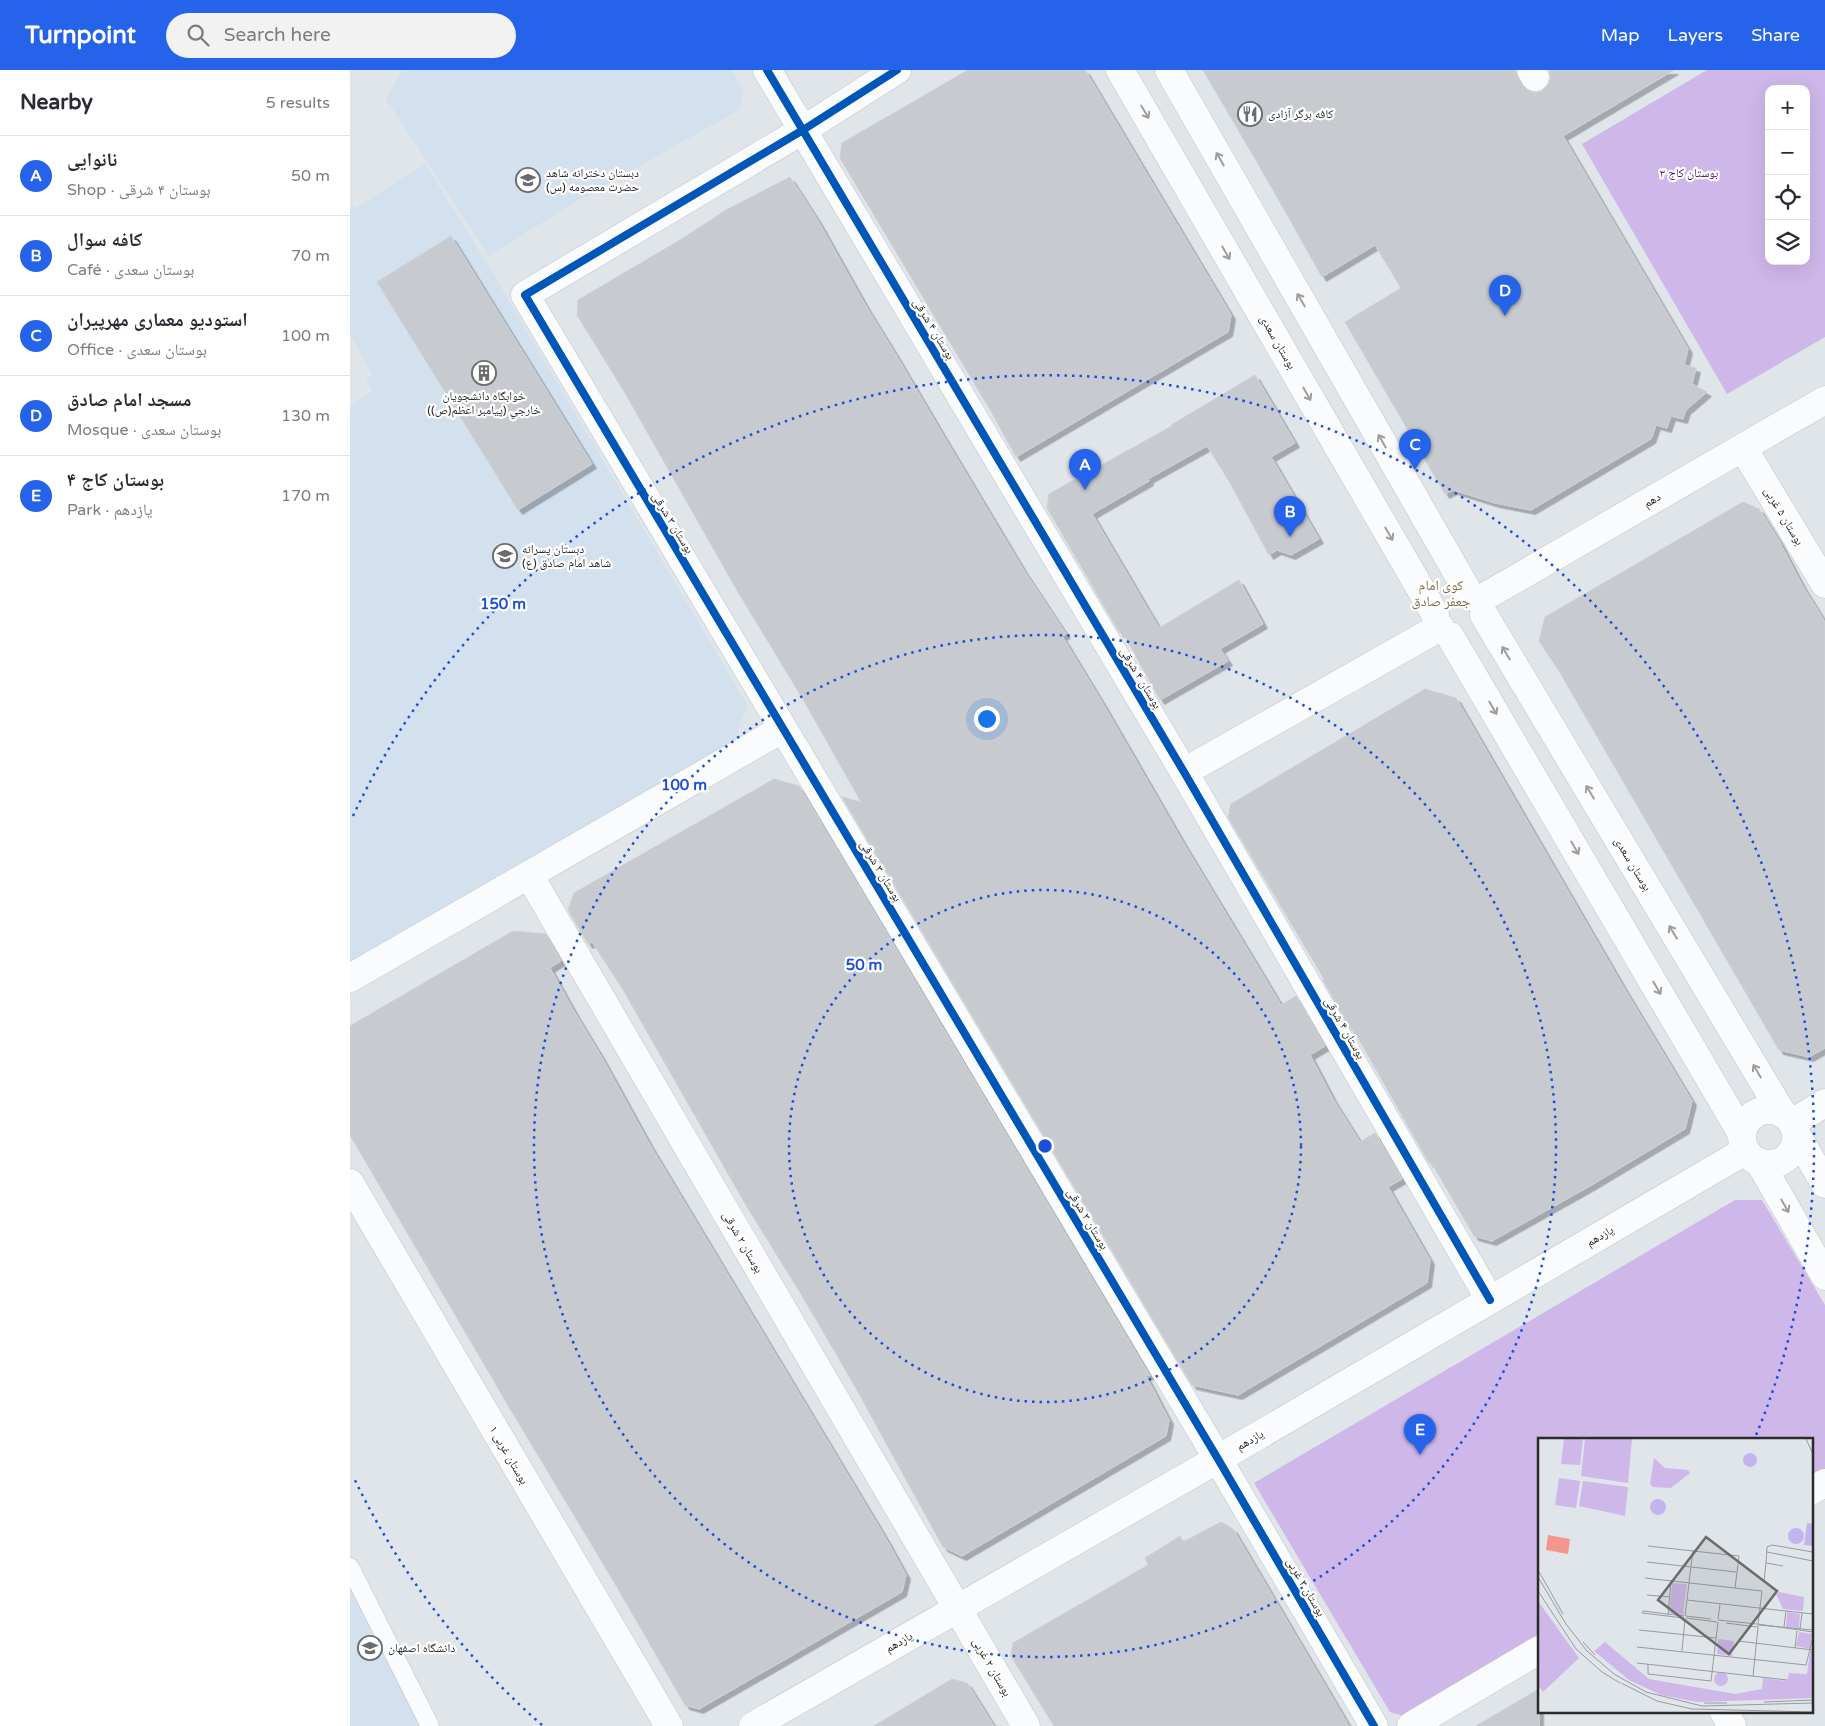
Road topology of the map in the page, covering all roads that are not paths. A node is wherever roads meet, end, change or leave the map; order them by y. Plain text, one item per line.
1 (767, 70) edge
2 (897, 70) edge
3 (1120, 70) edge
4 (1169, 70) edge
5 (803, 130) junction
6 (1825, 400) edge
7 (1743, 448) junction
8 (1825, 584) edge
9 (1477, 602) junction
10 (1442, 625) junction
11 (782, 729) junction
12 (1184, 772) junction
13 (528, 875) junction
14 (350, 978) edge
15 (1805, 1117) edge
16 (1749, 1149) junction
17 (350, 1183) edge
18 (1825, 1184) edge
19 (1825, 1276) edge
20 (1490, 1300) junction
21 (1218, 1459) junction
22 (1825, 1483) edge
23 (1812, 1490) edge
24 (350, 1567) edge
25 (957, 1609) junction
26 (1538, 1651) edge
27 (1725, 1714) edge
28 (430, 1726) edge
29 (668, 1726) edge
30 (753, 1726) edge
31 (1026, 1726) edge
32 (1374, 1726) edge
33 (1412, 1726) edge
34 (1732, 1726) edge

1 - 5 street, بوستان ۴ شرقی
2 - 5 street
3 -> 10 street, بوستان سعدی
9 -> 4 street, بوستان سعدی
5 - 11 street, بوستان ۳ شرقی
5 - 12 street, بوستان ۴ شرقی
6 - 7 street, دهم
7 - 8 street, بوستان ۵ غربی
7 - 9 street, دهم
9 - 10 street
9 - 10 street
15 -> 9 street, بوستان سعدی
10 - 12 street
10 -> 16 street, بوستان سعدی
11 - 13 street
11 - 21 street, بوستان ۳ شرقی
12 - 20 street, بوستان ۴ شرقی
13 - 14 street
13 - 25 street, بوستان ۲ شرقی
15 - 16 street
15 - 16 street
15 - 18 street, بوستان سعدی
16 -> 19 street, بوستان سعدی
16 - 20 street, یازدهم
17 - 29 street, بوستان غربی ۱
20 - 21 street, یازدهم
21 - 25 street, یازدهم
21 - 32 street, بوستان ۳ غربی
22 - 23 street
24 - 28 lane
25 - 30 street, یازدهم
25 - 31 street, بوستان ۲ غربی
26 - 33 street
27 - 34 street

